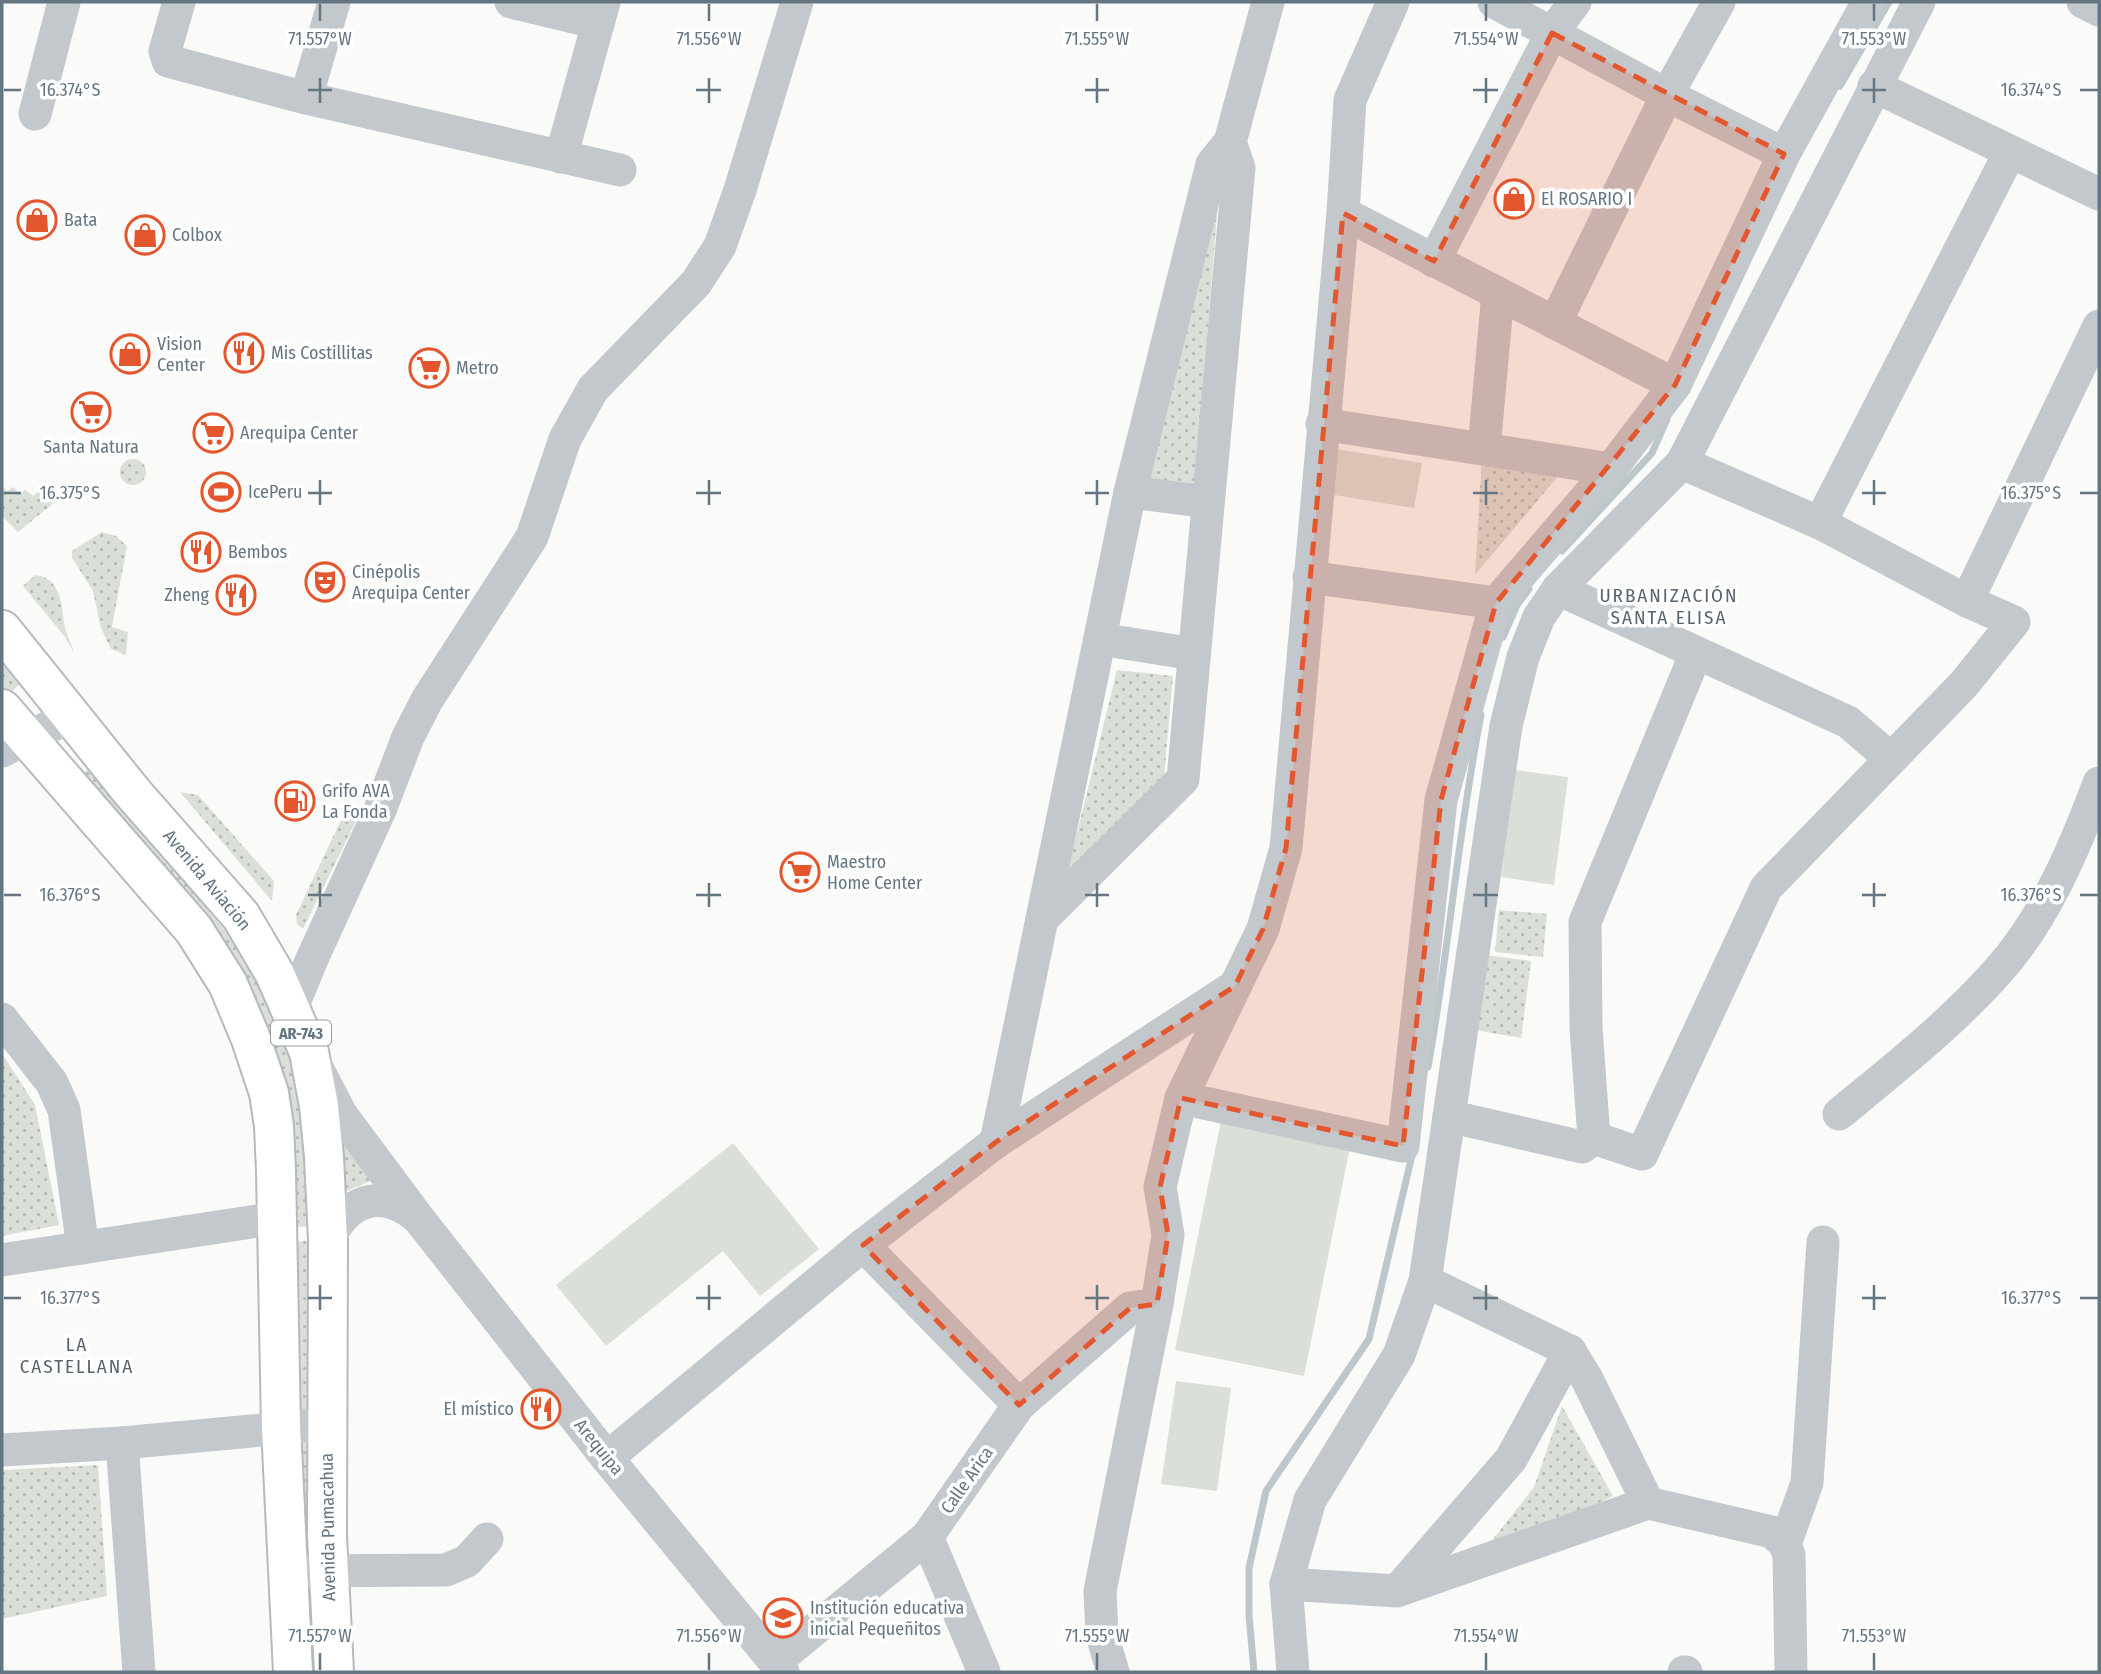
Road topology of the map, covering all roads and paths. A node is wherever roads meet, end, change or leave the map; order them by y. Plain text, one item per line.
1 (64, 2) edge
2 (179, 2) edge
3 (334, 2) edge
4 (511, 2) edge
5 (797, 2) edge
6 (1268, 2) edge
7 (1393, 2) edge
8 (1494, 2) edge
9 (1575, 2) edge
10 (1719, 2) edge
11 (1868, 2) edge
12 (1919, 2) edge
13 (2083, 2) edge
14 (2099, 10) edge
15 (601, 12) edge
16 (1552, 33) junction
17 (1874, 86) junction
18 (1667, 95) junction
19 (306, 98) junction
20 (35, 114) dead end
21 (1230, 142) junction
22 (2010, 152) junction
23 (1784, 154) junction
24 (561, 157) junction
25 (621, 170) dead end
26 (2099, 194) edge
27 (1343, 214) junction
28 (1434, 261) junction
29 (1498, 293) junction
30 (1555, 323) junction
31 (2099, 326) edge
32 (1675, 384) junction
33 (1322, 424) junction
34 (1484, 449) junction
35 (1682, 463) junction
36 (1611, 469) junction
37 (1130, 492) junction
38 (1208, 502) junction
39 (1820, 523) junction
40 (1309, 577) junction
41 (1558, 589) junction
42 (1967, 601) junction
43 (1496, 603) junction
44 (2, 629) edge
45 (1100, 639) junction
46 (1696, 653) junction
47 (1194, 654) junction
48 (2, 709) edge
49 (72, 715) junction
50 (15, 745) edge
51 (1891, 759) junction
52 (2099, 783) edge
53 (2087, 853) edge
54 (1042, 919) junction
55 (1235, 986) junction
56 (292, 1010) junction
57 (2, 1019) edge
58 (309, 1052) junction
59 (1181, 1098) junction
60 (1839, 1114) dead end
61 (1449, 1116) junction
62 (1594, 1138) junction
63 (996, 1142) junction
64 (277, 1218) junction
65 (419, 1219) junction
66 (328, 1241) junction
67 (1823, 1242) dead end
68 (863, 1245) junction
69 (83, 1248) junction
70 (2, 1260) edge
71 (1425, 1281) junction
72 (1157, 1304) junction
73 (1570, 1351) junction
74 (1019, 1405) junction
75 (327, 1424) junction
76 (281, 1427) junction
77 (122, 1443) junction
78 (2, 1450) edge
79 (607, 1458) junction
80 (1648, 1503) junction
81 (927, 1537) junction
82 (487, 1539) dead end
83 (1786, 1544) junction
84 (288, 1571) junction
85 (328, 1571) junction
86 (1286, 1584) junction
87 (1397, 1591) junction
88 (779, 1667) edge
89 (139, 1672) edge
90 (293, 1672) edge
91 (334, 1672) edge
92 (984, 1672) edge
93 (1113, 1672) edge
94 (1293, 1672) edge
95 (1791, 1672) edge

1 - 20 street
2 - 19 street
3 - 19 street
4 - 15 street
5 - 56 street
6 - 21 street
7 - 27 street
8 - 16 street
9 - 16 street
10 - 18 street
11 - 23 street
12 - 17 street
13 - 14 street
15 - 24 street
16 - 18 street
16 - 28 street
17 - 22 street
17 - 35 street
18 - 23 street
18 - 30 street
19 - 24 street
21 - 37 street
21 - 38 street
22 - 26 street
22 - 39 street
23 - 32 street
24 - 25 street
27 - 28 street
27 - 33 street
28 - 29 street
29 - 30 street
29 - 34 street
30 - 32 street
31 - 42 street
32 - 36 street
33 - 34 street
33 - 40 street
34 - 36 street
35 - 39 street
35 - 41 street
36 - 43 street
37 - 38 street
37 - 45 street
38 - 47 street
39 - 42 street
40 - 43 street
40 - 55 street
41 - 46 street
41 - 61 street
42 - 51 street
43 - 59 street
44 - 49 main road, Avenida Aviación / AR-743
45 - 47 street
45 - 54 street
46 - 51 street
46 - 62 street
47 - 54 street
48 - 50 main road, AR-743
49 - 50 street
49 - 56 main road, Avenida Aviación / AR-743
50 - 64 main road, AR-743
51 - 62 street
52 - 53 street
53 - 60 street
54 - 63 street
55 - 59 street
55 - 63 street
56 - 58 main road, Avenida Aviación / AR-743
57 - 69 street
58 - 65 street, Arequipa
58 - 66 main road, Avenida Aviación / AR-743
59 - 72 street
61 - 62 street
61 - 71 street
63 - 68 street
64 - 69 street
64 - 76 main road, AR-743
65 - 66 street, Arequipa
65 - 79 street, Arequipa
66 - 75 main road, Avenida Aviación / AR-743
67 - 83 street
68 - 74 street
68 - 79 street
69 - 70 street
71 - 73 street
71 - 86 street
72 - 74 street, Calle Arica
72 - 93 street
73 - 80 street
73 - 87 street
74 - 81 street, Calle Arica
75 - 76 street
75 - 85 main road, Avenida Pumacahua / AR-743
76 - 77 street
76 - 84 main road, AR-743
77 - 78 street
77 - 89 street
79 - 88 street, Arequipa
80 - 83 street
80 - 87 street
81 - 88 street, Calle Arica
81 - 92 street
82 - 85 street
83 - 95 street
84 - 85 street
84 - 90 main road, AR-743
85 - 91 main road, Avenida Pumacahua / AR-743
86 - 87 street
86 - 94 street

